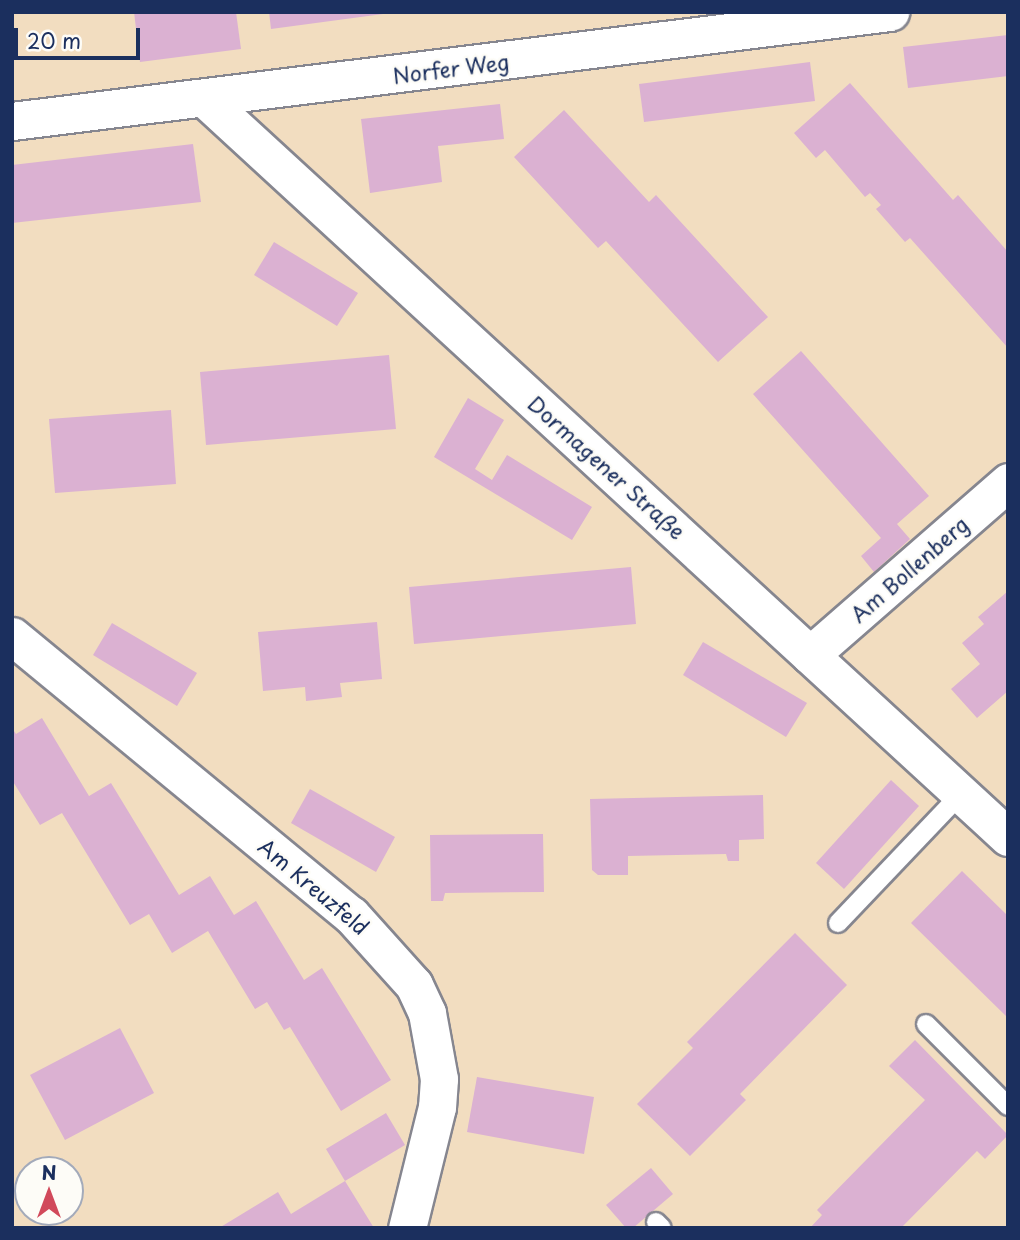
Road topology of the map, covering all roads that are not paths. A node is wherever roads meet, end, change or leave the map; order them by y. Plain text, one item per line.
1 (890, 12) edge
2 (204, 98) junction
3 (12, 121) edge
4 (1008, 482) edge
5 (12, 636) edge
6 (810, 655) junction
7 (961, 794) junction
8 (1008, 837) edge
9 (838, 923) dead end
10 (926, 1024) dead end
11 (1008, 1106) edge
12 (407, 1228) edge

1 - 2 street, Norfer Weg
2 - 3 street, Norfer Weg
2 - 6 street, Dormagener Straße
4 - 6 street, Am Bollenberg
5 - 12 street, Am Kreuzfeld
6 - 7 street, Dormagener Straße
7 - 8 street, Dormagener Straße
7 - 9 lane
10 - 11 lane

